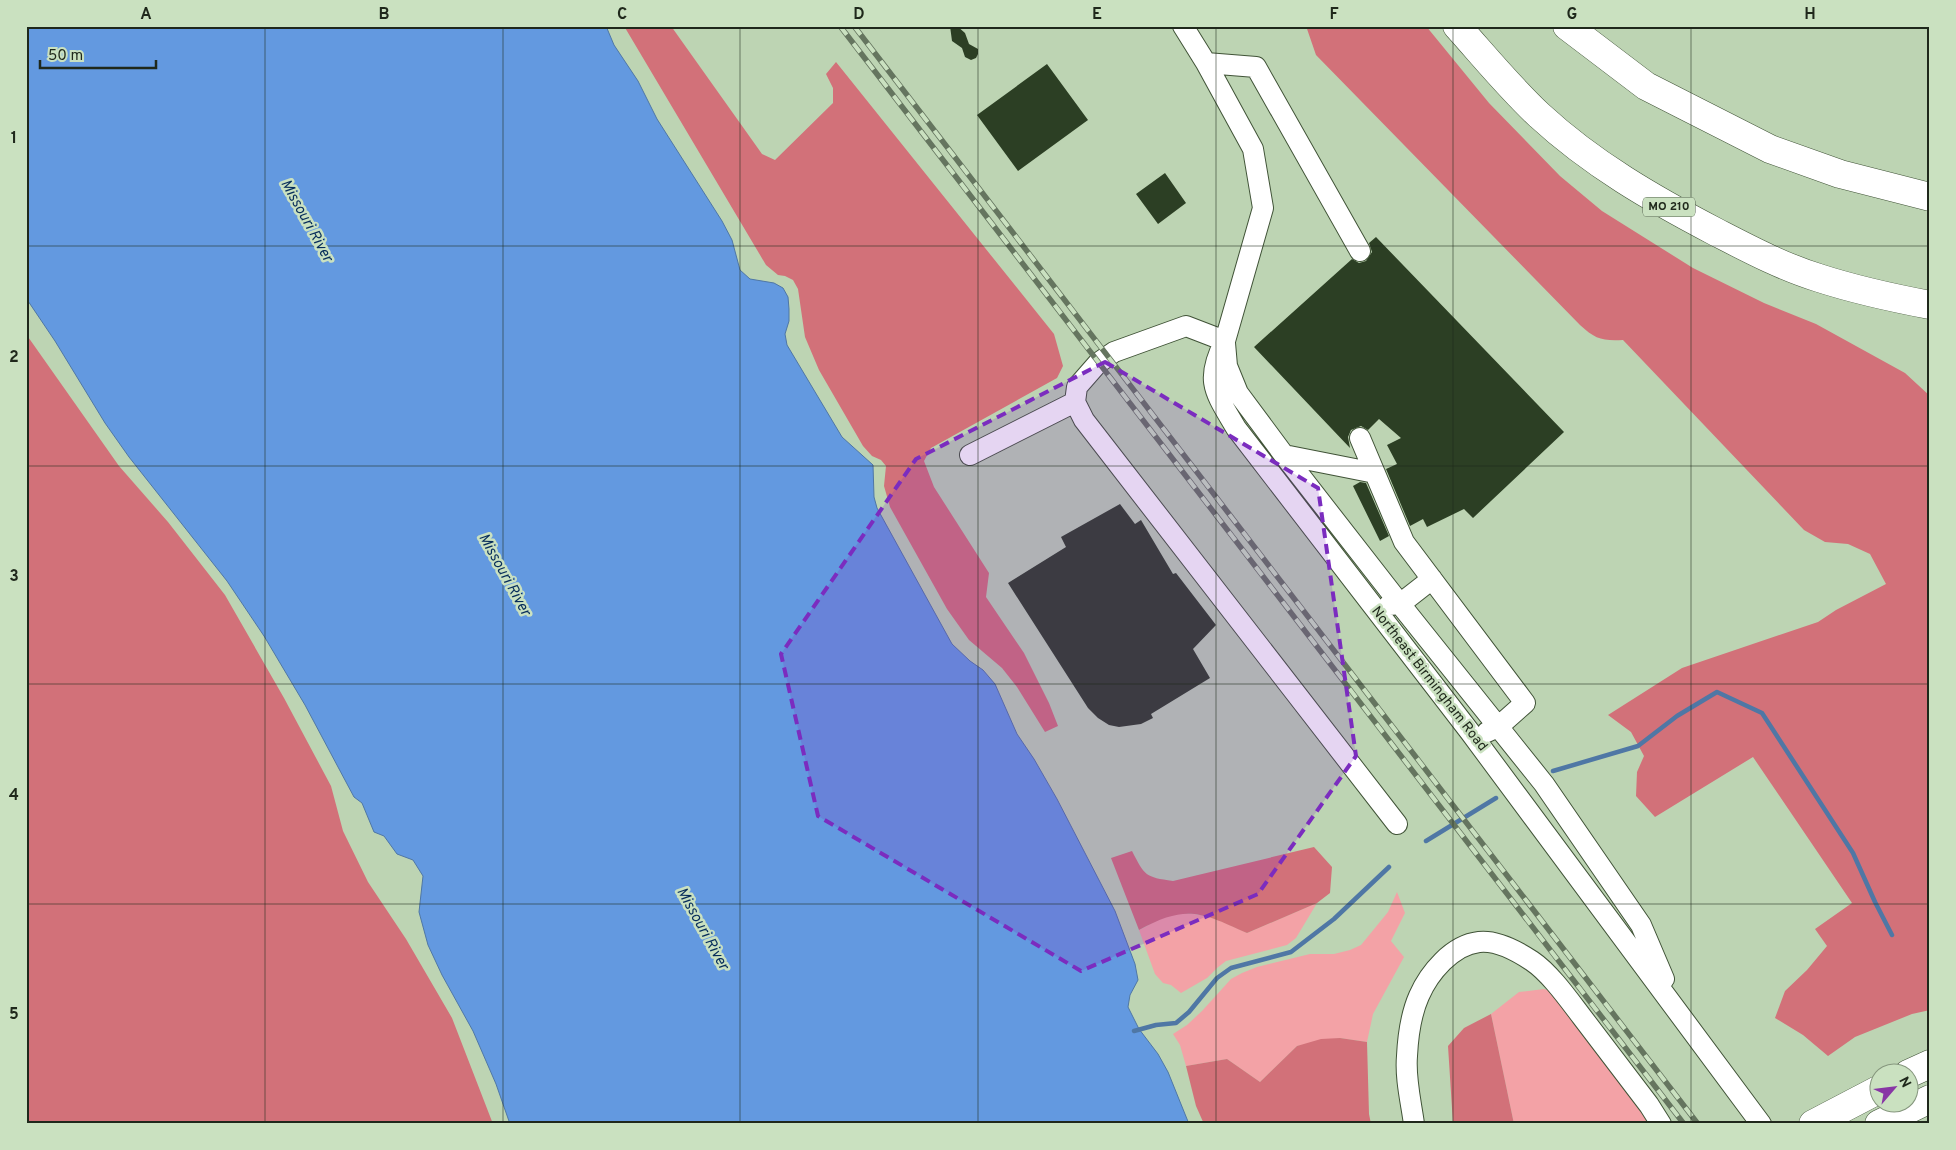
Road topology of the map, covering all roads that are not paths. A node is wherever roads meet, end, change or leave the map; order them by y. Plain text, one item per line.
1 (1183, 26) edge
2 (1457, 26) edge
3 (1567, 26) edge
4 (1206, 63) junction
5 (1930, 197) edge
6 (1360, 252) dead end
7 (1930, 305) edge
8 (1225, 341) junction
9 (1076, 402) junction
10 (1360, 438) dead end
11 (970, 455) dead end
12 (1284, 455) junction
13 (1375, 473) junction
14 (1432, 579) junction
15 (1370, 602) junction
16 (1400, 604) junction
17 (1498, 727) junction
18 (1470, 732) junction
19 (1397, 824) dead end
20 (1677, 1009) junction
21 (1930, 1064) edge
22 (1918, 1069) edge
23 (1868, 1096) edge
24 (1930, 1099) edge
25 (1414, 1124) edge
26 (1661, 1124) edge
27 (1761, 1124) edge
28 (1813, 1124) edge
29 (1879, 1124) edge

1 - 4 street, Northeast Birmingham Road
2 - 7 highway, MO 210
3 - 5 highway
4 - 6 street
4 - 8 street, Northeast Birmingham Road
8 - 9 street
8 - 12 street, Northeast Birmingham Road
8 - 15 street, Northeast Birmingham Road
9 - 11 street
9 - 19 street
10 - 13 street
12 - 13 street
12 - 16 street, Northeast Birmingham Road
13 - 14 street
14 - 16 street
14 - 17 street
15 - 16 street
15 - 18 street, Northeast Birmingham Road
16 - 17 street, Northeast Birmingham Road
17 - 18 street
17 - 20 street, Northeast Birmingham Road
18 - 20 street, Northeast Birmingham Road
20 - 27 street, Northeast Birmingham Road
21 - 22 highway
23 - 28 highway
24 - 29 highway
25 - 26 street

